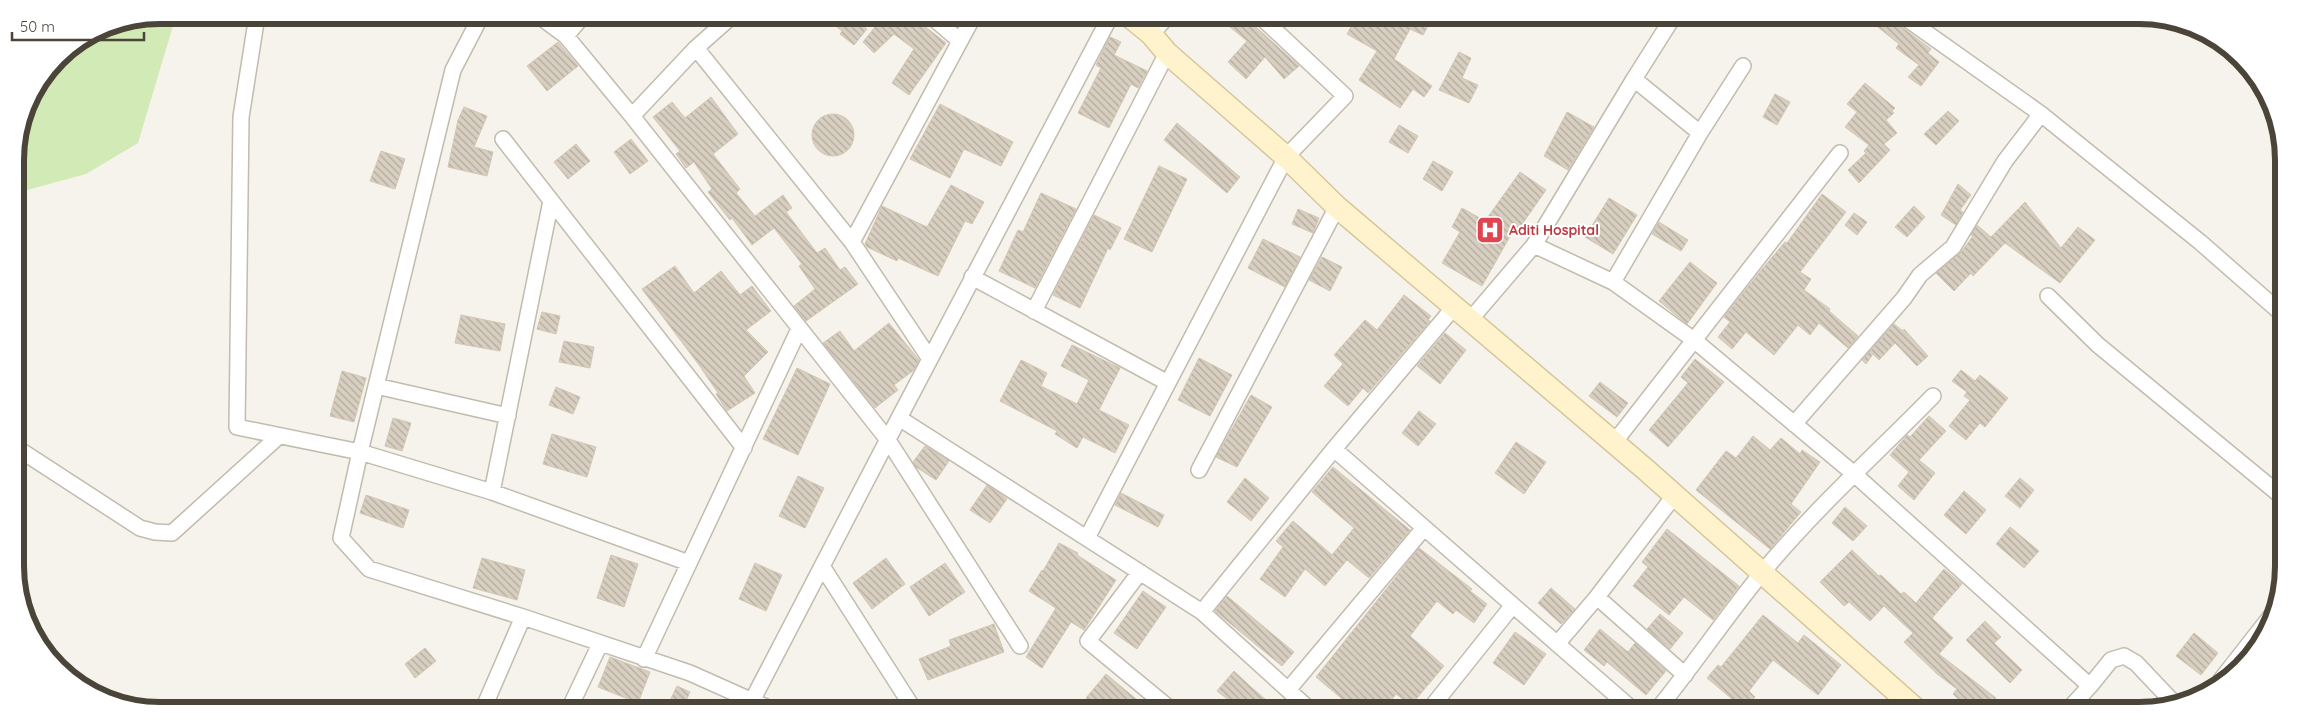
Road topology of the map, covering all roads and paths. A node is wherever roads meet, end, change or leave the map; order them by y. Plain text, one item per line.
1 (256, 24) edge
2 (477, 24) edge
3 (550, 24) edge
4 (576, 24) edge
5 (723, 24) edge
6 (940, 24) edge
7 (969, 24) edge
8 (1106, 24) edge
9 (1139, 24) edge
10 (1161, 24) edge
11 (1268, 24) edge
12 (1669, 24) edge
13 (1914, 24) edge
14 (1151, 34) junction
15 (566, 36) junction
16 (960, 41) junction
17 (696, 48) junction
18 (1167, 53) junction
19 (1743, 66) dead end
20 (1634, 79) junction
21 (2041, 114) junction
22 (632, 116) junction
23 (1700, 133) junction
24 (503, 139) dead end
25 (1840, 153) dead end
26 (1286, 157) junction
27 (551, 201) junction
28 (1337, 207) junction
29 (852, 242) junction
30 (1534, 244) junction
31 (972, 277) junction
32 (1612, 282) junction
33 (2048, 296) dead end
34 (2275, 308) edge
35 (1034, 311) junction
36 (1463, 313) junction
37 (799, 329) junction
38 (1694, 340) junction
39 (930, 359) junction
40 (1168, 383) junction
41 (376, 386) junction
42 (1933, 396) dead end
43 (508, 416) junction
44 (899, 418) junction
45 (1794, 424) junction
46 (279, 436) junction
47 (888, 440) junction
48 (1613, 444) junction
49 (744, 448) junction
50 (1334, 449) junction
51 (360, 452) junction
52 (24, 453) edge
53 (1199, 470) dead end
54 (1853, 473) junction
55 (2275, 491) edge
56 (492, 492) junction
57 (1674, 496) junction
58 (1424, 528) junction
59 (1087, 538) junction
60 (689, 563) junction
61 (822, 566) junction
62 (1140, 572) junction
63 (1762, 574) junction
64 (1597, 597) junction
65 (1513, 606) junction
66 (1202, 612) junction
67 (524, 617) junction
68 (2257, 634) edge
69 (600, 644) junction
70 (1557, 644) junction
71 (1020, 646) dead end
72 (644, 659) junction
73 (2231, 667) edge
74 (1685, 675) junction
75 (2090, 686) junction
76 (1288, 690) junction
77 (2170, 699) edge
78 (752, 701) joint
79 (486, 702) edge
80 (572, 702) edge
81 (908, 702) edge
82 (1162, 702) edge
83 (1301, 702) edge
84 (1436, 702) edge
85 (1623, 702) edge
86 (1663, 702) edge
87 (1908, 702) edge
88 (2075, 702) edge

1 - 46 street
2 - 41 street
3 - 15 street
4 - 15 street
5 - 17 street
6 - 16 street
7 - 16 street
8 - 31 street
9 - 14 main road
10 - 14 street
11 - 26 street
12 - 20 street
13 - 21 street
14 - 18 main road
15 - 22 street
16 - 29 street
17 - 22 street
17 - 29 street
18 - 26 main road
18 - 35 street
19 - 23 street
20 - 23 street
20 - 30 street
21 - 34 street
21 - 45 street
22 - 37 street
23 - 32 street
24 - 27 street
25 - 38 street
26 - 28 main road
26 - 40 street
27 - 43 street
27 - 49 street
28 - 36 main road
28 - 53 street
29 - 39 street
30 - 32 street
30 - 36 street
31 - 35 street
31 - 39 street
32 - 38 street
33 - 55 street
35 - 40 street
36 - 48 main road
36 - 50 street
37 - 47 street
37 - 49 street
38 - 45 street
38 - 48 street
39 - 44 street
40 - 59 street
41 - 43 street
41 - 51 street
42 - 54 street
43 - 56 street
44 - 47 street
44 - 59 street
45 - 54 street
46 - 51 street
46 - 52 street
47 - 61 street
47 - 71 street
48 - 57 main road
49 - 60 street
50 - 58 street
50 - 66 street
51 - 56 street
51 - 67 street
54 - 63 street
54 - 75 street
56 - 60 street
57 - 63 main road
57 - 64 street
58 - 65 street
58 - 76 street
59 - 62 street
60 - 72 street
61 - 78 street
61 - 81 street
62 - 66 street
62 - 82 street
63 - 74 street
63 - 87 main road
64 - 70 street
64 - 74 street
65 - 70 street
65 - 84 street
66 - 76 street
67 - 69 street
67 - 79 street
68 - 73 street
69 - 72 street
69 - 80 street
70 - 85 street
72 - 78 street
74 - 86 street
75 - 77 street
75 - 88 street
76 - 83 street

